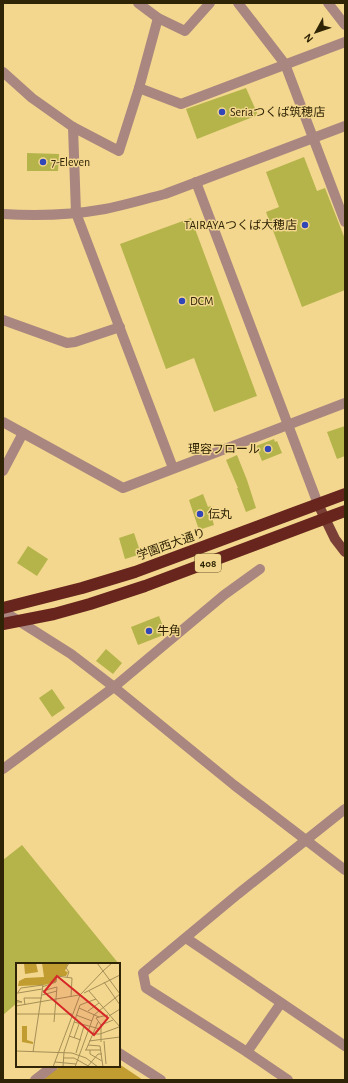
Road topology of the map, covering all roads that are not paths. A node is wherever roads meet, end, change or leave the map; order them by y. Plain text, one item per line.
1 (138, 3) edge
2 (210, 3) edge
3 (238, 3) edge
4 (328, 3) edge
5 (158, 18) junction
6 (345, 25) edge
7 (345, 42) edge
8 (285, 64) junction
9 (3, 72) edge
10 (139, 88) junction
11 (345, 126) edge
12 (72, 127) junction
13 (313, 138) junction
14 (196, 182) junction
15 (76, 213) junction
16 (3, 214) edge
17 (345, 222) edge
18 (3, 320) edge
19 (120, 327) junction
20 (345, 403) edge
21 (3, 422) edge
22 (288, 424) junction
23 (23, 433) junction
24 (173, 468) junction
25 (3, 471) edge
26 (345, 494) edge
27 (318, 504) junction
28 (345, 511) edge
29 (325, 519) junction
30 (345, 552) edge
31 (260, 569) dead end
32 (3, 609) edge
33 (19, 620) junction
34 (3, 624) edge
35 (114, 687) junction
36 (3, 769) edge
37 (345, 809) edge
38 (306, 841) junction
39 (345, 870) edge
40 (186, 938) junction
41 (281, 1003) junction
42 (345, 1046) edge
43 (247, 1052) junction
44 (120, 1054) edge
45 (51, 1067) edge
46 (35, 1080) edge
47 (161, 1080) edge
48 (288, 1080) edge

1 - 5 street
2 - 5 street
3 - 8 street
4 - 6 street
5 - 10 street
7 - 8 street
8 - 10 street
8 - 13 street
9 - 12 street
10 - 12 street
11 - 13 street
12 - 15 street
13 - 14 street
13 - 17 street
14 - 15 street
14 - 22 street
15 - 16 street
15 - 19 street
18 - 19 street
19 - 24 street
20 - 22 street
21 - 23 street
22 - 24 street
22 - 27 street
23 - 24 street
23 - 25 street
26 - 27 highway, 学園西大通り / 408
27 - 29 main road
27 - 32 highway, 学園西大通り / 408
28 - 29 highway, 408
29 - 30 main road
29 - 33 highway, 408
31 - 35 street
32 - 33 street
33 - 34 highway, 408
33 - 35 street
35 - 36 street
35 - 38 street
37 - 38 street
38 - 39 street
38 - 40 street
40 - 41 street
40 - 43 street
41 - 42 street
41 - 43 street
43 - 48 street
44 - 47 street
45 - 46 street

